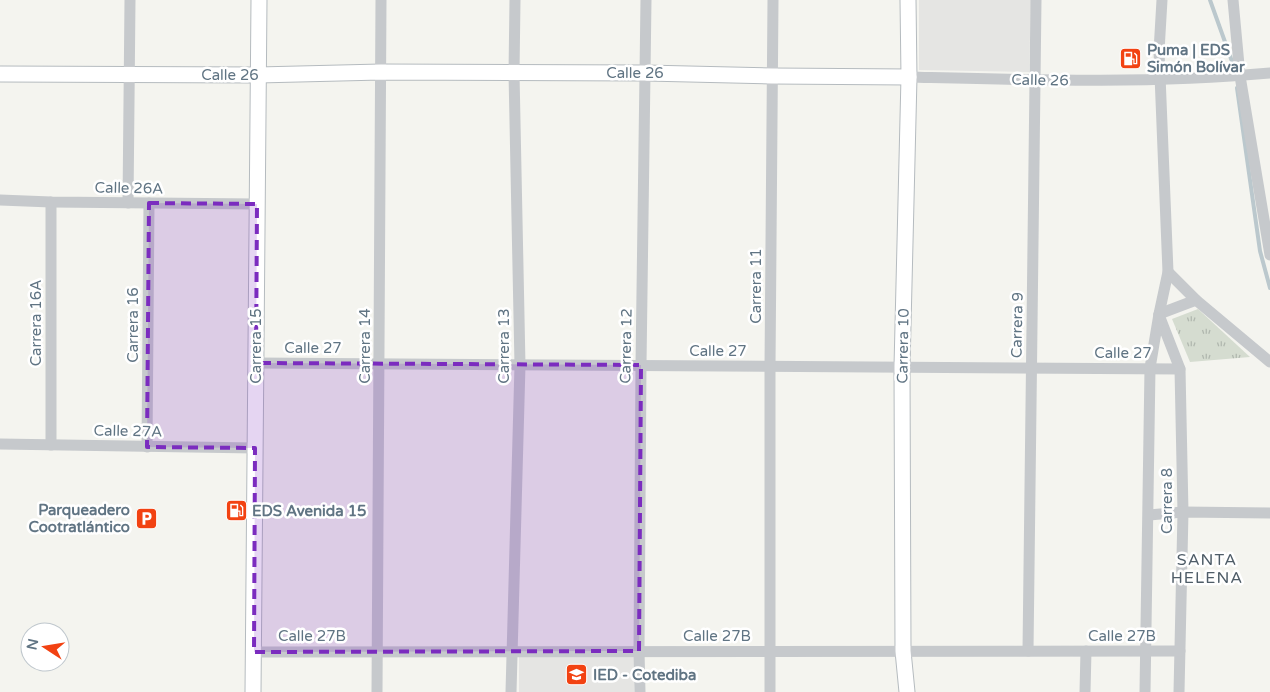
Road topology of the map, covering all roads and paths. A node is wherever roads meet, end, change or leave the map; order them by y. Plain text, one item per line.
1 (130, 0) edge
2 (259, 0) edge
3 (381, 0) edge
4 (515, 0) edge
5 (646, 0) edge
6 (773, 0) edge
7 (908, 0) edge
8 (1036, 0) edge
9 (1162, 0) edge
10 (1233, 0) edge
11 (381, 72) junction
12 (514, 73) junction
13 (646, 73) junction
14 (1270, 73) edge
15 (0, 74) edge
16 (130, 75) junction
17 (258, 75) junction
18 (772, 76) junction
19 (1240, 76) junction
20 (909, 78) junction
21 (1035, 80) junction
22 (1160, 80) junction
23 (0, 200) edge
24 (52, 202) junction
25 (128, 203) junction
26 (149, 203) junction
27 (257, 204) junction
28 (1270, 255) edge
29 (1168, 272) junction
30 (1196, 300) junction
31 (1159, 314) junction
32 (1270, 362) edge
33 (256, 363) junction
34 (379, 364) junction
35 (520, 365) junction
36 (641, 365) junction
37 (770, 366) junction
38 (902, 367) junction
39 (1031, 368) junction
40 (1150, 368) junction
41 (1180, 369) junction
42 (0, 444) edge
43 (51, 445) junction
44 (147, 447) junction
45 (255, 448) junction
46 (1183, 512) junction
47 (1270, 512) edge
48 (1149, 515) junction
49 (378, 651) junction
50 (512, 651) junction
51 (639, 651) junction
52 (770, 651) junction
53 (903, 651) junction
54 (1028, 651) junction
55 (1086, 651) junction
56 (1146, 651) junction
57 (1180, 651) junction
58 (254, 652) junction
59 (253, 692) edge
60 (378, 692) edge
61 (511, 692) edge
62 (640, 692) edge
63 (770, 692) edge
64 (907, 692) edge
65 (1085, 692) edge
66 (1145, 692) edge
67 (1179, 692) edge

1 - 16 street
2 - 17 street, Carrera 15
3 - 11 street, Carrera 14
4 - 12 street, Carrera 13
5 - 13 street, Carrera 12
6 - 18 street, Carrera 11
7 - 20 street, Carrera 10
8 - 21 street, Carrera 9
9 - 22 street, Carrera 8
10 - 19 street
11 - 12 street, Calle 26
11 - 17 street, Calle 26
11 - 34 street, Carrera 14
12 - 13 street, Calle 26
12 - 35 street, Carrera 13
13 - 18 street, Calle 26
13 - 36 street, Carrera 12
14 - 19 street, Calle 26
15 - 16 street, Calle 26
16 - 17 street, Calle 26
16 - 25 street
17 - 27 street, Carrera 15
18 - 20 street, Calle 26
18 - 37 street, Carrera 11
19 - 22 street, Calle 26
19 - 28 street
20 - 21 street, Calle 26
20 - 38 street, Carrera 10
21 - 22 street, Calle 26
21 - 39 street, Carrera 9
22 - 29 street, Carrera 8
23 - 24 street, Calle 26A
24 - 25 street, Calle 26A
24 - 43 street, Carrera 16A
25 - 26 street, Calle 26A
26 - 27 street, Calle 26A
26 - 44 street, Carrera 16
27 - 33 street, Carrera 15
29 - 30 street
29 - 31 street, Carrera 8
30 - 31 street
30 - 32 street
31 - 40 street, Carrera 8
31 - 41 street, Carrera 8
33 - 34 street, Calle 27
33 - 45 street, Carrera 15
34 - 35 street, Calle 27
34 - 49 street, Carrera 14
35 - 36 street, Calle 27
35 - 50 street, Carrera 13
36 - 37 street, Calle 27
36 - 51 street, Carrera 12
37 - 38 street, Calle 27
37 - 52 street, Carrera 11
38 - 39 street, Calle 27
38 - 53 street, Carrera 10
39 - 40 street, Calle 27
39 - 54 street, Carrera 9
40 - 41 street, Calle 27
40 - 48 street, Carrera 8
41 - 46 street, Carrera 8
42 - 43 street, Calle 27A
43 - 44 street, Calle 27A
44 - 45 street, Calle 27A
45 - 58 street, Carrera 15
46 - 47 street
46 - 48 street
46 - 57 street, Carrera 8
48 - 56 street, Carrera 8
49 - 50 street, Calle 27B
49 - 58 street, Calle 27B
49 - 60 street, Carrera 14
50 - 51 street, Calle 27B
50 - 61 street, Carrera 13
51 - 52 street, Calle 27B
51 - 62 street, Carrera 12
52 - 53 street, Calle 27B
52 - 63 street, Carrera 11
53 - 54 street, Calle 27B
53 - 64 street, Carrera 10
54 - 55 street, Calle 27B
55 - 56 street, Calle 27B
55 - 65 street
56 - 57 street, Calle 27B
56 - 66 street, Carrera 8
57 - 67 street, Carrera 8
58 - 59 street, Carrera 15

